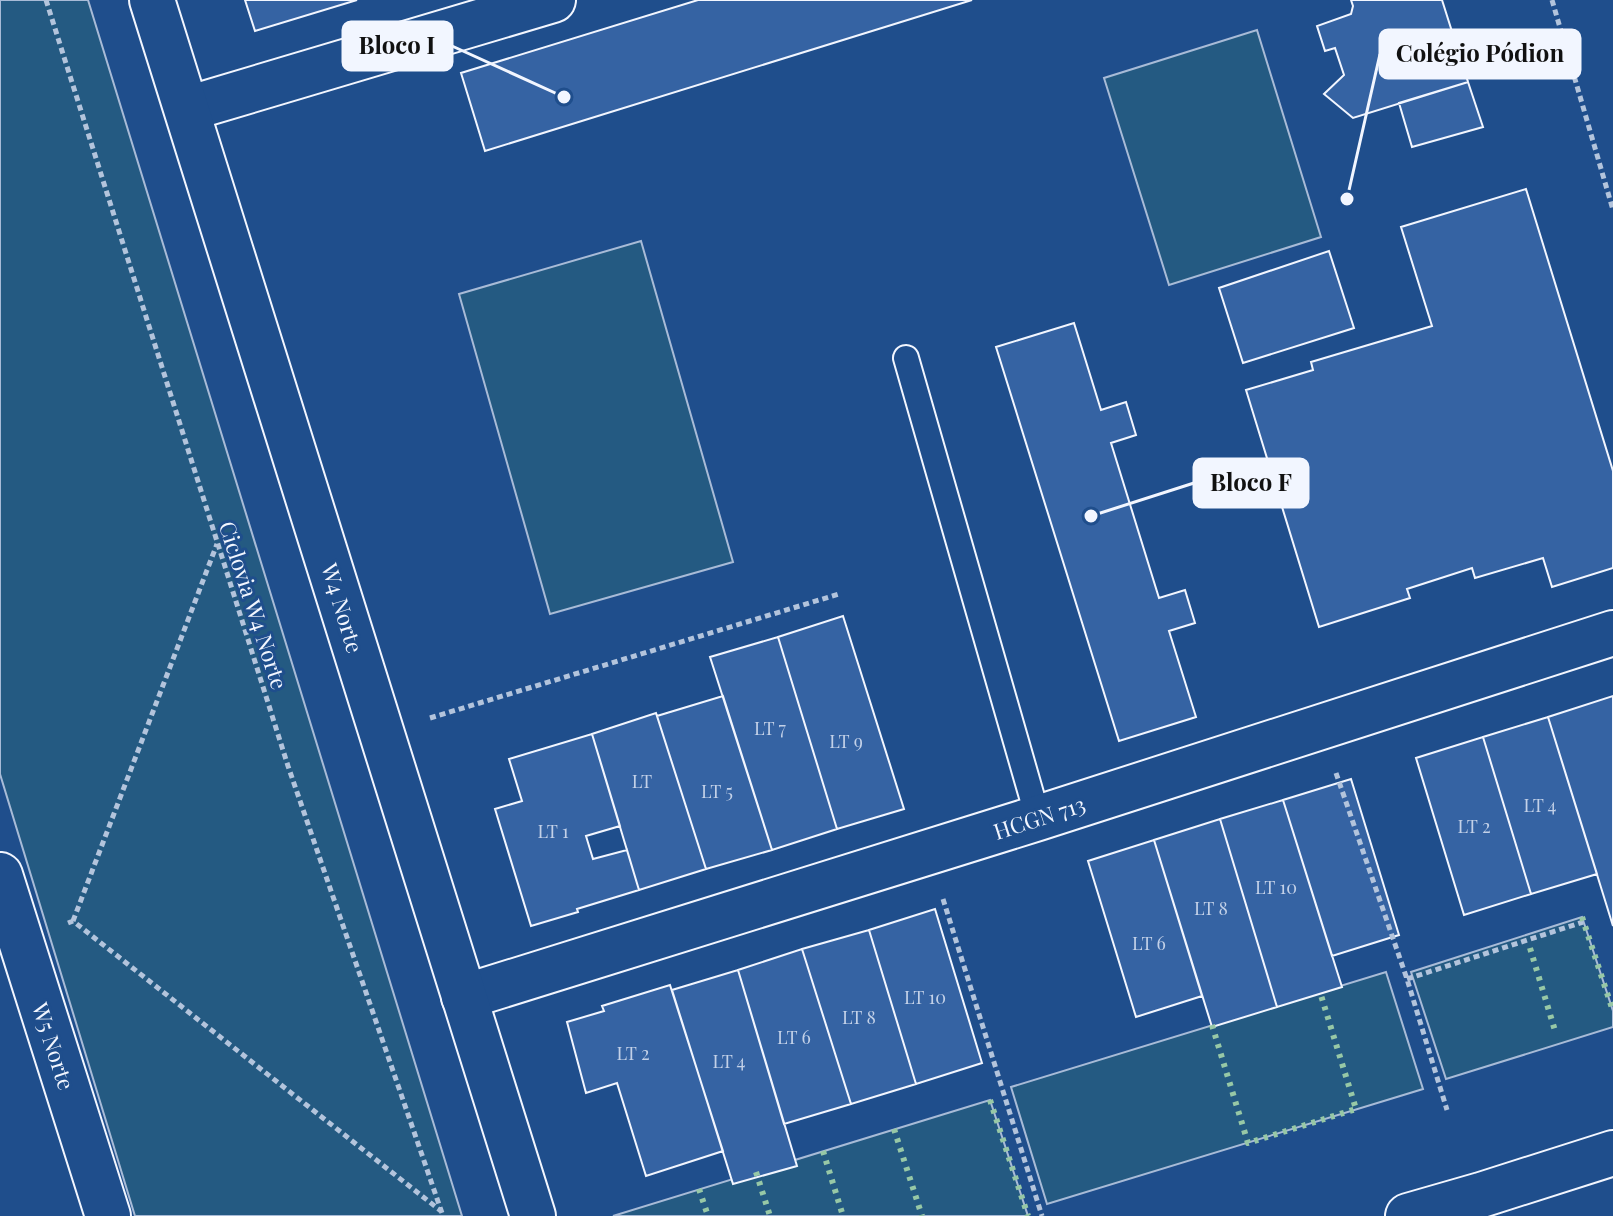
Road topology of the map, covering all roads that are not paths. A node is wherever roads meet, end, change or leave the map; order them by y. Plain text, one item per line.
1 (152, 0) edge
2 (553, 0) edge
3 (187, 109) junction
4 (906, 358) dead end
5 (1613, 633) edge
6 (1038, 818) junction
7 (0, 875) edge
8 (464, 997) junction
9 (1613, 1153) edge
10 (108, 1216) edge
11 (533, 1216) edge
12 (1408, 1216) edge

1 - 3 street, W4 Norte
2 - 3 street
3 - 8 street, W4 Norte
4 - 6 lane
5 - 6 street, HCGN 713
6 - 8 street, HCGN 713
7 - 10 street, W5 Norte
8 - 11 street, W4 Norte
9 - 12 street

